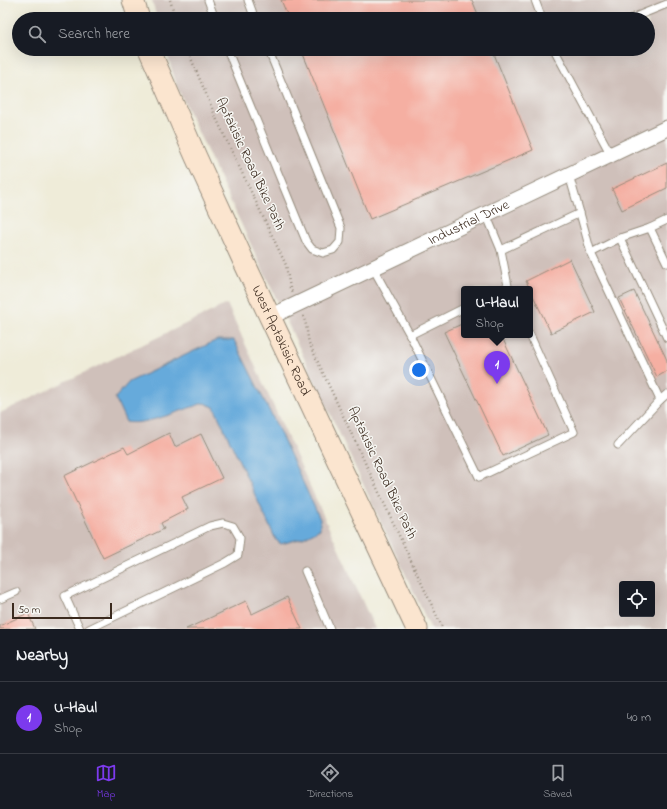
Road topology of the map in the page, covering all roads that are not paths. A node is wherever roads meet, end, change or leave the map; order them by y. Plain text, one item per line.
1 (133, 0) edge
2 (208, 0) edge
3 (248, 0) edge
4 (535, 0) edge
5 (667, 4) edge
6 (137, 12) edge
7 (212, 12) edge
8 (252, 12) edge
9 (539, 12) edge
10 (647, 12) edge
11 (152, 56) edge
12 (230, 56) edge
13 (271, 56) edge
14 (558, 56) edge
15 (667, 128) edge
16 (611, 155) junction
17 (569, 175) junction
18 (580, 213) junction
19 (486, 214) junction
20 (667, 220) edge
21 (650, 228) junction
22 (620, 238) junction
23 (501, 250) junction
24 (591, 253) junction
25 (667, 263) edge
26 (373, 268) junction
27 (506, 286) edge
28 (461, 310) edge
29 (270, 317) junction
30 (410, 335) junction
31 (531, 338) edge
32 (667, 338) edge
33 (667, 394) edge
34 (660, 400) junction
35 (618, 445) dead end
36 (305, 571) dead end
37 (16, 592) dead end
38 (0, 599) edge
39 (80, 629) edge
40 (89, 629) edge
41 (330, 629) edge
42 (417, 629) edge

1 - 6 main road
2 - 7 lane
3 - 8 lane
4 - 9 lane
5 - 10 lane
11 - 29 main road, West Aptakisic Road
12 - 13 lane
14 - 16 lane
15 - 16 street, Industrial Drive
16 - 17 street, Industrial Drive
17 - 18 lane
17 - 19 street, Industrial Drive
18 - 23 lane
18 - 24 lane
19 - 23 lane
19 - 26 street, Industrial Drive
20 - 21 lane
21 - 22 lane
21 - 25 lane
22 - 24 lane
22 - 32 lane
23 - 27 lane
24 - 34 lane
26 - 29 street, Industrial Drive
26 - 30 lane
28 - 30 lane
29 - 42 main road, West Aptakisic Road
30 - 31 lane
33 - 34 lane
34 - 35 lane
36 - 41 lane
37 - 38 lane
39 - 40 lane

